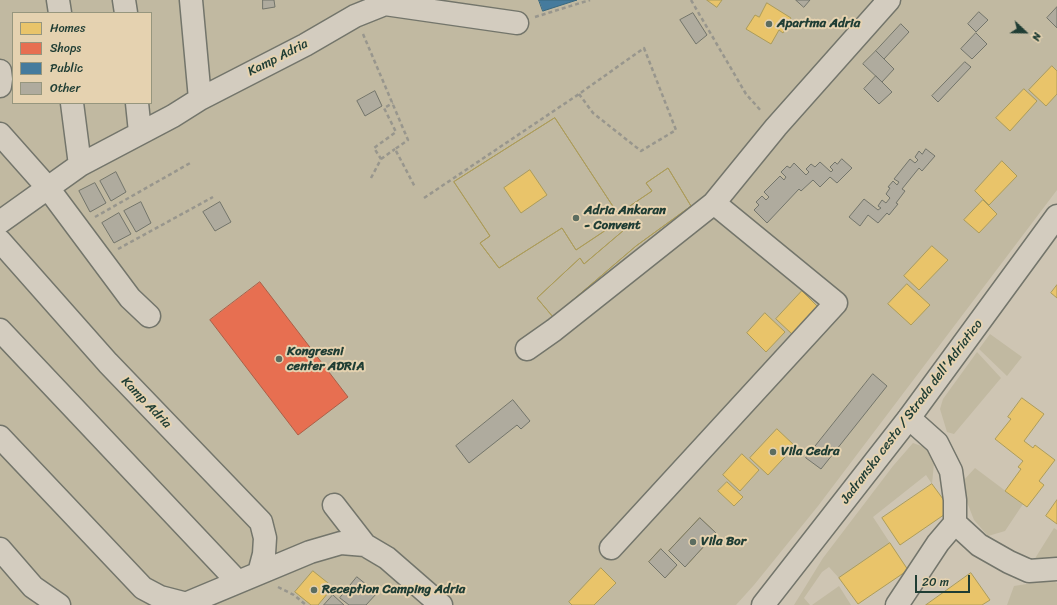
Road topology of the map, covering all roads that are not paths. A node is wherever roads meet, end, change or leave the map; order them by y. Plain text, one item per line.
1 (58, 0) edge
2 (124, 0) edge
3 (191, 0) edge
4 (889, 0) edge
5 (385, 2) edge
6 (351, 8) edge
7 (60, 12) edge
8 (126, 12) edge
9 (517, 23) road end
10 (0, 71) edge
11 (0, 86) edge
12 (200, 99) junction
13 (72, 104) edge
14 (137, 104) edge
15 (140, 132) junction
16 (0, 134) edge
17 (80, 165) junction
18 (48, 188) junction
19 (714, 203) junction
20 (1057, 216) edge
21 (0, 222) edge
22 (0, 241) edge
23 (149, 316) dead end
24 (0, 330) edge
25 (527, 349) dead end
26 (909, 418) junction
27 (0, 437) edge
28 (334, 505) dead end
29 (955, 523) junction
30 (365, 545) junction
31 (611, 548) dead end
32 (0, 549) edge
33 (1057, 569) edge
34 (259, 573) junction
35 (238, 582) junction
36 (185, 604) edge
37 (59, 605) edge
38 (441, 605) edge
39 (763, 605) edge
40 (897, 605) edge

1 - 7 main road
2 - 8 main road
3 - 12 main road
4 - 19 main road
5 - 6 main road, Kamp Adria
5 - 9 main road, Kamp Adria
6 - 12 main road, Kamp Adria
10 - 11 main road
12 - 15 main road, Kamp Adria
13 - 17 main road
14 - 15 main road
15 - 17 main road, Kamp Adria
16 - 18 main road
17 - 18 main road, Kamp Adria
18 - 21 main road, Kamp Adria
18 - 23 main road
19 - 25 main road
19 - 31 main road
20 - 26 main road, Jadranska cesta / Strada dell'Adriatico
22 - 34 main road, Kamp Adria
24 - 35 main road
26 - 29 main road
26 - 39 main road, Jadranska cesta / Strada dell'Adriatico
27 - 36 main road
28 - 30 main road
29 - 33 main road
29 - 40 main road
30 - 34 main road
30 - 38 main road
32 - 37 main road
34 - 35 main road
35 - 36 main road

